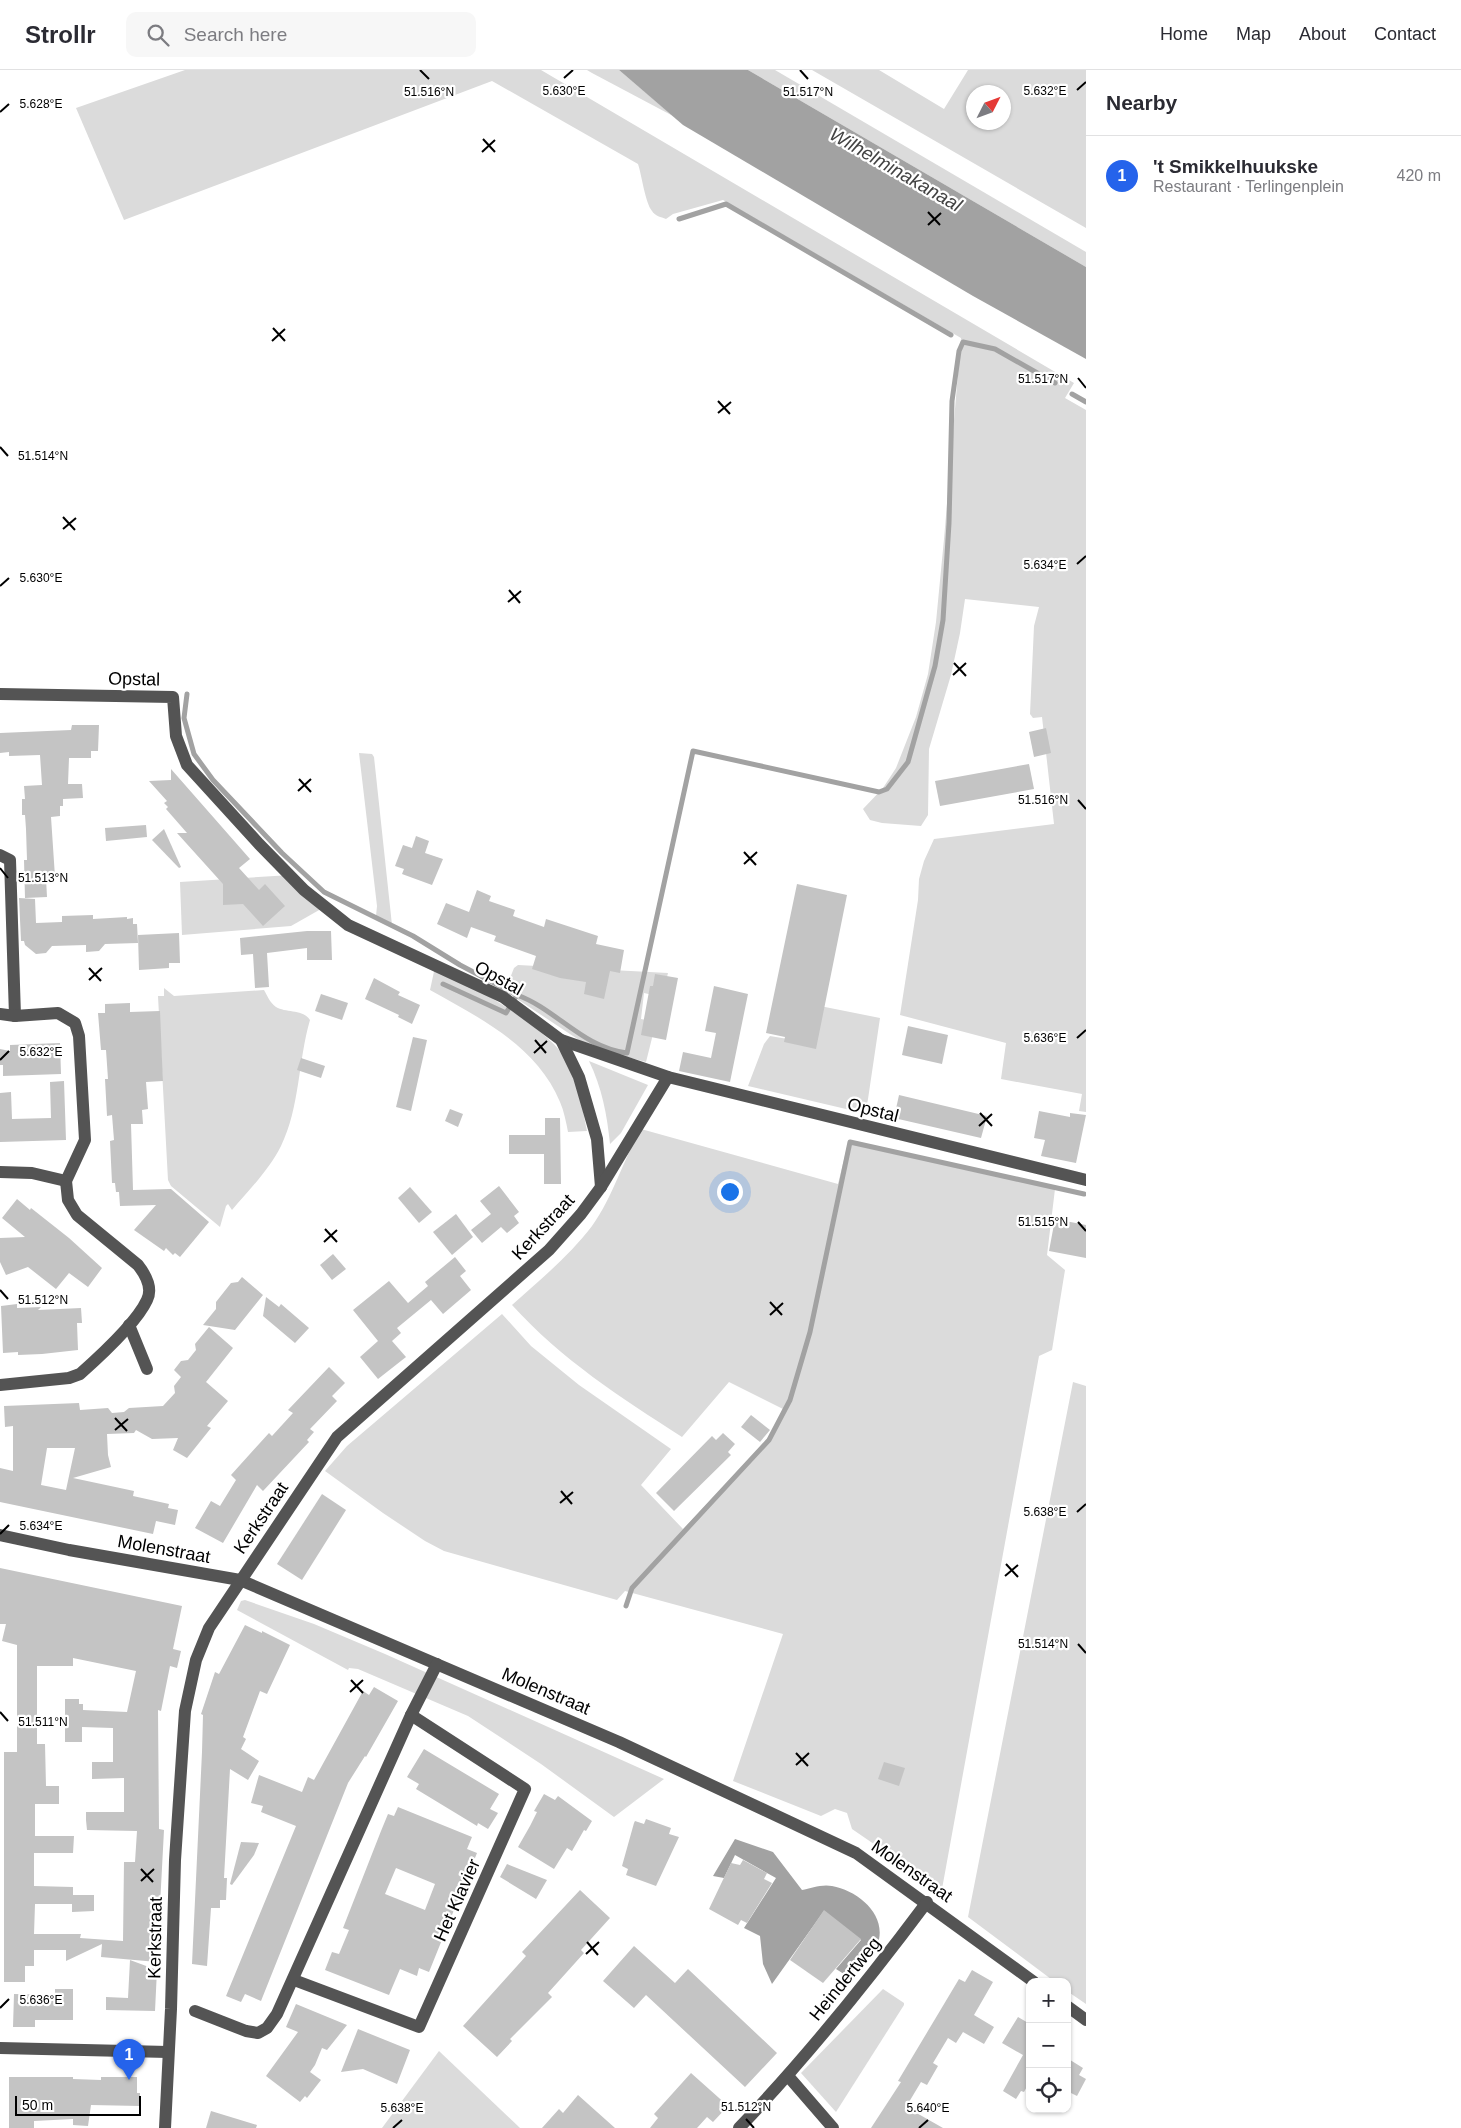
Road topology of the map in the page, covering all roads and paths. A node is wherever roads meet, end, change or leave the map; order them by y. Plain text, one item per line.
1 (0, 694) edge
2 (0, 855) edge
3 (0, 1014) edge
4 (15, 1016) junction
5 (561, 1040) junction
6 (668, 1078) junction
7 (0, 1172) edge
8 (1086, 1180) edge
9 (66, 1181) junction
10 (601, 1187) junction
11 (129, 1325) junction
12 (147, 1369) dead end
13 (0, 1385) edge
14 (0, 1535) edge
15 (240, 1580) junction
16 (437, 1664) junction
17 (411, 1715) junction
18 (927, 1902) junction
19 (1029, 1978) edge
20 (294, 1980) junction
21 (1071, 2009) edge
22 (195, 2011) dead end
23 (1086, 2020) edge
24 (0, 2048) edge
25 (168, 2052) junction
26 (788, 2076) junction
27 (166, 2128) edge
28 (738, 2128) edge
29 (833, 2128) edge

1 - 5 street, Opstal
2 - 4 street
3 - 4 street
4 - 9 street
5 - 6 street, Opstal
5 - 10 street
6 - 8 street, Opstal
6 - 10 street, Kerkstraat
7 - 9 street
9 - 11 street
10 - 15 street, Kerkstraat
11 - 12 street
11 - 13 street
14 - 15 street, Molenstraat
15 - 16 street, Molenstraat
15 - 25 street, Kerkstraat
16 - 17 street
16 - 18 street, Molenstraat
17 - 20 street
17 - 20 street, Het Klavier
18 - 19 street, Molenstraat
18 - 26 street, Heindertweg
20 - 22 street
21 - 23 street
24 - 25 street
25 - 27 street, Kerkstraat
26 - 28 street, Heindertweg
26 - 29 street

